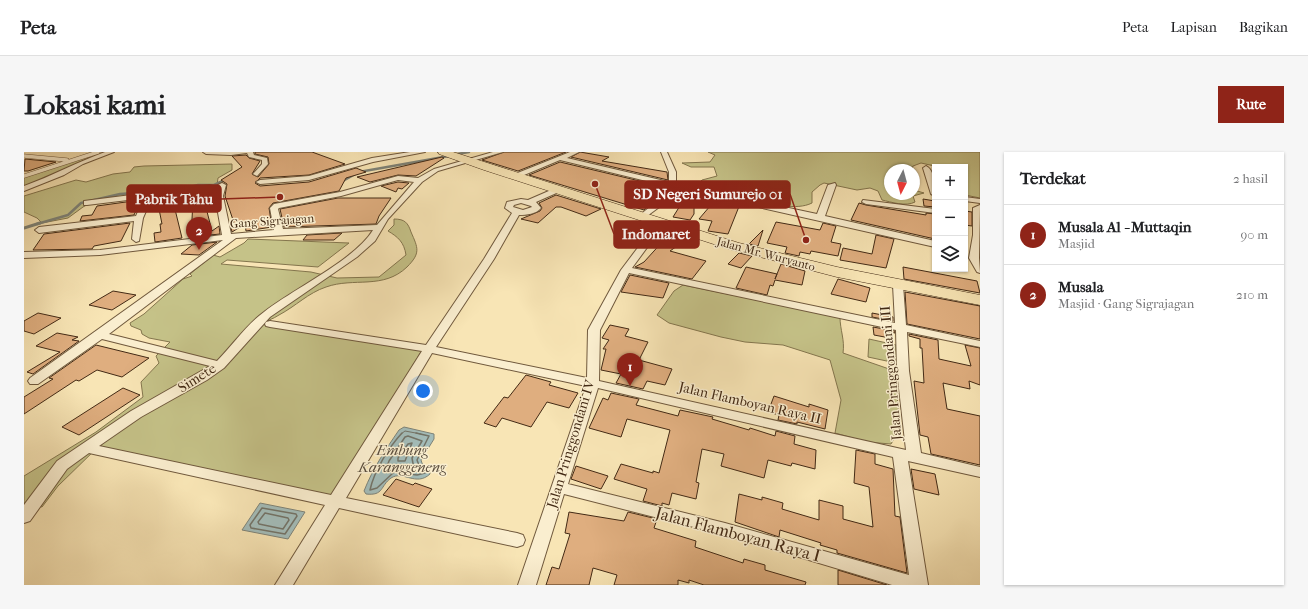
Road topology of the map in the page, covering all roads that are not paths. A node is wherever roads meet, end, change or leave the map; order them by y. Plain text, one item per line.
1 (88, 152) edge
2 (98, 152) edge
3 (111, 152) edge
4 (206, 152) edge
5 (244, 152) edge
6 (250, 152) edge
7 (422, 152) edge
8 (443, 152) edge
9 (500, 152) edge
10 (576, 152) edge
11 (664, 152) edge
12 (24, 156) edge
13 (559, 158) junction
14 (70, 160) junction
15 (468, 161) junction
16 (926, 168) dead end
17 (257, 174) dead end
18 (24, 176) edge
19 (514, 176) junction
20 (419, 180) junction
21 (260, 182) dead end
22 (222, 185) dead end
23 (673, 185) junction
24 (832, 185) dead end
25 (932, 185) edge
26 (210, 187) dead end
27 (558, 188) junction
28 (24, 189) edge
29 (149, 195) junction
30 (968, 199) edge
31 (980, 201) edge
32 (866, 202) dead end
33 (87, 203) dead end
34 (980, 208) edge
35 (932, 212) edge
36 (643, 217) junction
37 (820, 217) junction
38 (138, 218) junction
39 (661, 223) junction
40 (379, 228) junction
41 (39, 230) dead end
42 (278, 232) junction
43 (978, 235) edge
44 (231, 236) junction
45 (136, 243) junction
46 (932, 243) edge
47 (968, 253) edge
48 (974, 254) junction
49 (24, 255) edge
50 (626, 270) junction
51 (980, 270) edge
52 (898, 285) junction
53 (980, 300) edge
54 (270, 324) dead end
55 (901, 328) junction
56 (100, 335) junction
57 (980, 344) edge
58 (430, 349) junction
59 (220, 365) junction
60 (34, 381) dead end
61 (592, 383) junction
62 (94, 450) dead end
63 (907, 456) junction
64 (980, 472) edge
65 (558, 487) junction
66 (336, 501) junction
67 (24, 518) edge
68 (517, 540) dead end
69 (284, 585) edge
70 (527, 585) edge
71 (918, 585) edge

1 - 14 lane
2 - 14 lane
3 - 28 street
4 - 5 street
6 - 17 street
7 - 21 street
8 - 15 main road, Jalan Mr. Wuryanto
9 - 15 street, Simete
10 - 13 street
11 - 23 street
12 - 14 lane
13 - 19 street
13 - 23 street
14 - 18 lane
15 - 19 main road, Jalan Mr. Wuryanto
15 - 20 street, Simete
16 - 25 street
19 - 27 main road, Jalan Mr. Wuryanto
20 - 40 street, Simete
20 - 42 street
22 - 44 street
23 - 36 street
23 - 37 street
24 - 37 street
26 - 29 street
27 - 36 main road, Jalan Mr. Wuryanto
27 - 58 street
29 - 33 street
29 - 38 street
30 - 31 street
32 - 35 street
34 - 43 street
36 - 39 main road, Jalan Mr. Wuryanto
37 - 46 street
38 - 41 street
38 - 45 street
39 - 50 street, Jalan Pringgondani IV
39 - 52 main road, Jalan Mr. Wuryanto
40 - 42 street, Gang Sigrajagan
40 - 59 street, Simete
42 - 44 street, Gang Sigrajagan
43 - 48 street
44 - 45 street, Gang Sigrajagan
44 - 56 street
45 - 49 street, Gang Sigrajagan
47 - 48 street
48 - 51 street
50 - 55 street
50 - 61 street, Jalan Pringgondani IV
52 - 53 main road, Jalan Mr. Wuryanto
52 - 55 street, Jalan Pringgondani III
54 - 58 street, Jalan Flamboyan Raya II
55 - 57 street
55 - 63 street, Jalan Pringgondani III
56 - 59 street
56 - 60 street
58 - 61 street, Jalan Flamboyan Raya II
58 - 66 street
59 - 67 street, Simete
61 - 63 street, Jalan Flamboyan Raya II
61 - 65 street, Jalan Pringgondani IV
62 - 66 street
63 - 64 street, Jalan Flamboyan Raya II
63 - 71 street, Jalan Pringgondani III
65 - 70 street, Jalan Pringgondani IV
65 - 71 street, Jalan Flamboyan Raya I
66 - 68 street
66 - 69 street

